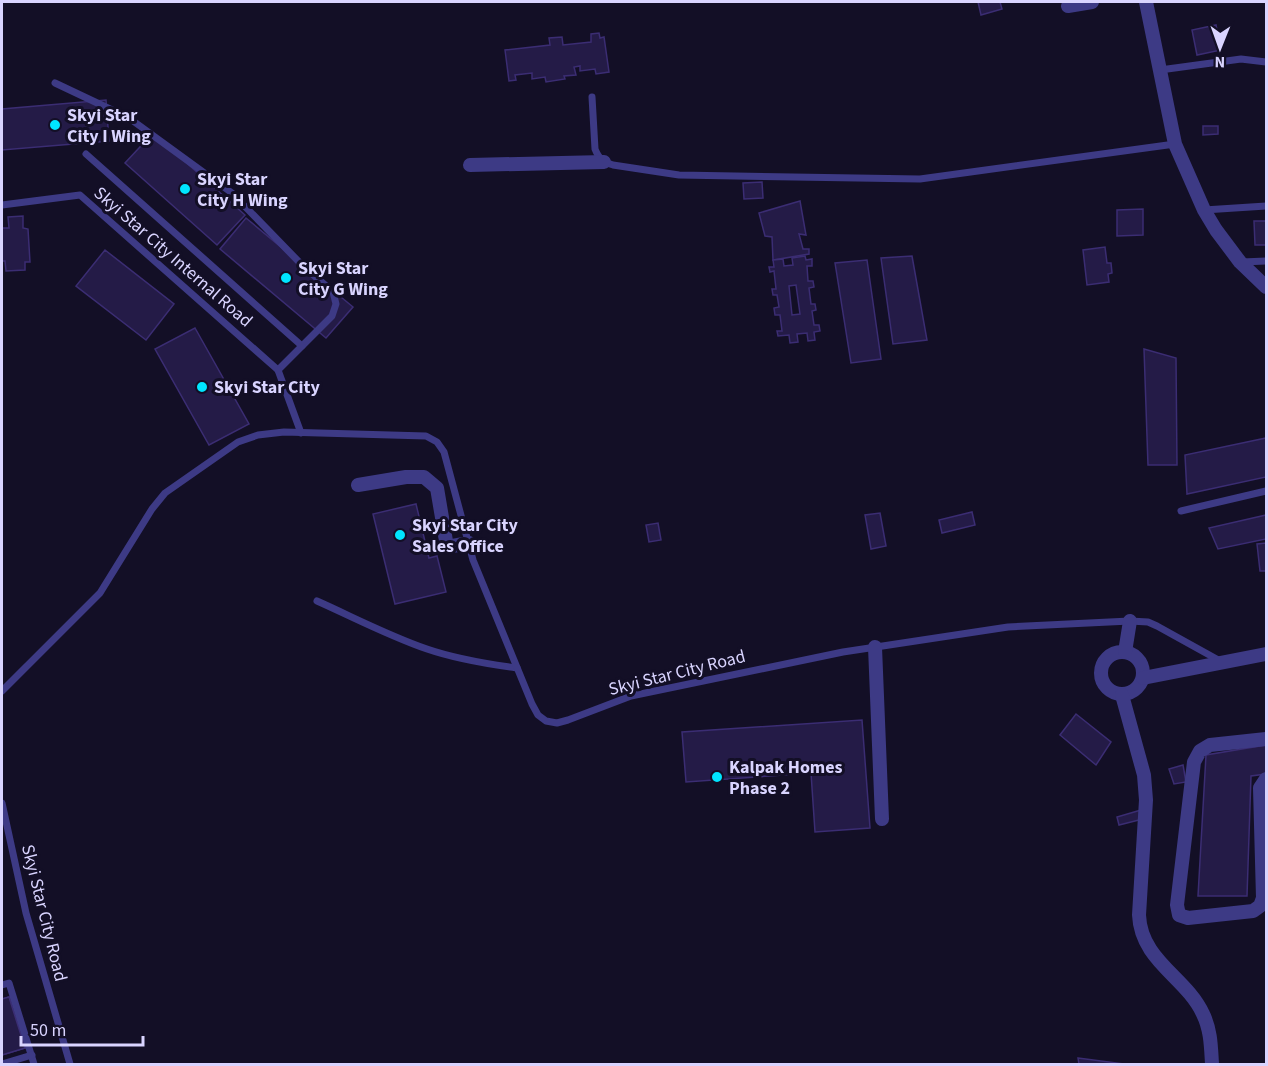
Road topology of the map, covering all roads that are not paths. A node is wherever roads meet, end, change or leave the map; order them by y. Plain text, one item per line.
1 (1092, 2) edge
2 (1146, 2) edge
3 (1068, 6) dead end
4 (1266, 62) edge
5 (1160, 70) junction
6 (55, 83) dead end
7 (592, 97) dead end
8 (1174, 144) junction
9 (86, 154) dead end
10 (604, 162) junction
11 (470, 165) dead end
12 (2, 205) edge
13 (1266, 206) edge
14 (1204, 210) junction
15 (1266, 261) edge
16 (1240, 262) junction
17 (1266, 287) edge
18 (302, 346) junction
19 (278, 370) junction
20 (301, 433) junction
21 (358, 485) dead end
22 (1266, 491) edge
23 (1180, 511) dead end
24 (469, 543) junction
25 (317, 601) dead end
26 (1130, 621) junction
27 (876, 647) junction
28 (1125, 652) junction
29 (1266, 654) edge
30 (1223, 662) junction
31 (517, 668) junction
32 (1143, 678) junction
33 (2, 691) edge
34 (1122, 695) junction
35 (1266, 739) edge
36 (1266, 779) edge
37 (2, 802) edge
38 (882, 819) dead end
39 (2, 985) edge
40 (32, 1055) junction
41 (2, 1064) edge
42 (34, 1065) edge
43 (70, 1065) edge
44 (1212, 1065) edge

1 - 3 street
2 - 5 street
4 - 5 lane
5 - 8 street
6 - 18 lane
7 - 10 lane
8 - 10 lane
8 - 14 street
9 - 18 lane, Skyi Star City Internal Road
10 - 11 street
12 - 19 lane, Skyi Star City Internal Road
13 - 14 lane
14 - 16 street
15 - 16 lane
16 - 17 street
18 - 19 lane
19 - 20 lane, Skyi Star City Internal Road
20 - 24 lane, Skyi Star City Road
20 - 33 lane, Skyi Star City Road
21 - 24 street
22 - 23 lane
24 - 31 lane, Skyi Star City Road
25 - 31 lane
26 - 27 lane, Skyi Star City Road
26 - 28 street
26 - 30 lane, Skyi Star City Road
27 - 31 lane, Skyi Star City Road
27 - 38 street
28 - 32 street
28 - 34 street
29 - 30 street
30 - 32 street
32 - 34 street
34 - 44 street
35 - 36 street
37 - 43 lane, Skyi Star City Road
39 - 40 lane
40 - 41 lane
40 - 42 lane

